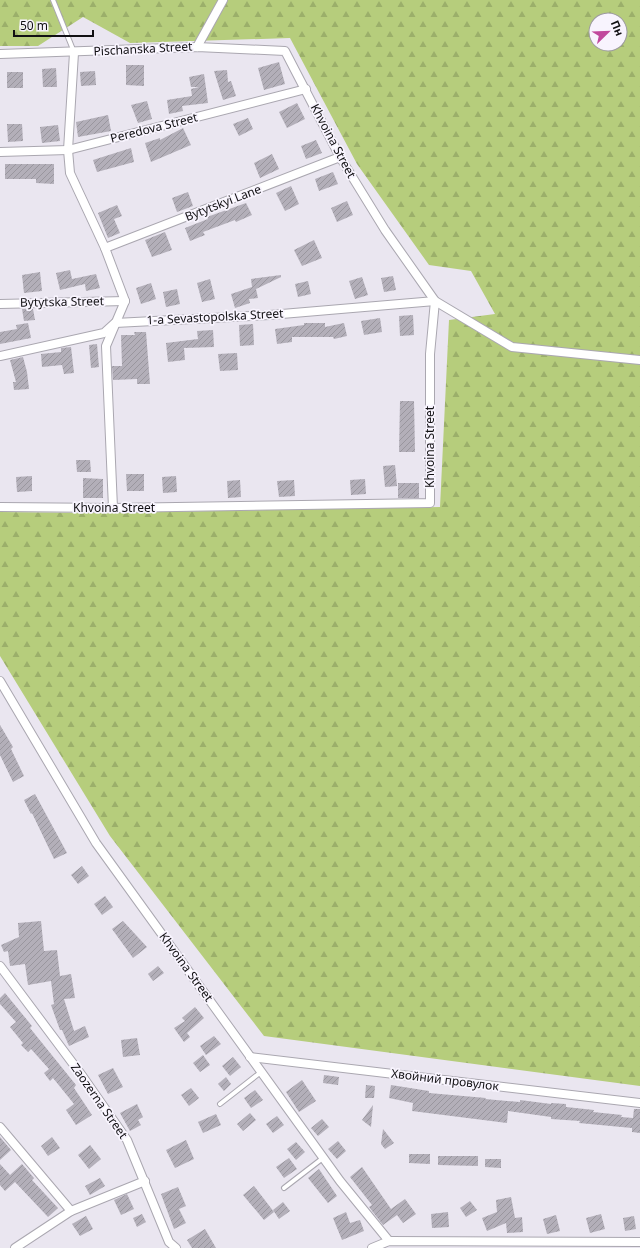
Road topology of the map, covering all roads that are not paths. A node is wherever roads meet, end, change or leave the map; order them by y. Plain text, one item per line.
1 (53, 0) edge
2 (223, 0) edge
3 (198, 47) junction
4 (285, 51) joint
5 (74, 52) junction
6 (0, 54) edge
7 (306, 89) junction
8 (68, 150) junction
9 (0, 152) edge
10 (340, 157) junction
11 (105, 248) junction
12 (124, 301) junction
13 (435, 301) junction
14 (0, 304) edge
15 (116, 323) junction
16 (0, 356) edge
17 (640, 360) edge
18 (0, 507) edge
19 (113, 508) junction
20 (0, 682) edge
21 (0, 966) edge
22 (250, 1057) junction
23 (261, 1072) junction
24 (640, 1102) edge
25 (220, 1104) dead end
26 (0, 1127) edge
27 (323, 1158) junction
28 (145, 1181) junction
29 (284, 1188) dead end
30 (71, 1212) junction
31 (389, 1241) junction
32 (640, 1242) edge
33 (423, 1245) edge
34 (171, 1246) edge
35 (15, 1248) edge
36 (372, 1248) edge

1 - 5 lane
2 - 3 street
3 - 4 street, Pischanska Street
3 - 5 street, Pischanska Street
4 - 7 street, Khvoina Street
5 - 6 street, Pischanska Street
5 - 8 street
7 - 8 street, Peredova Street
7 - 10 street, Khvoina Street
8 - 9 street, Peredova Street
8 - 11 street
10 - 11 street, Bytytskyi Lane
10 - 13 street, Khvoina Street
11 - 12 street
12 - 14 street, Bytytska Street
12 - 15 street
13 - 15 street, 1-a Sevastopolska Street
13 - 17 street
13 - 19 street, Khvoina Street
15 - 16 street, 1-a Sevastopolska Street
15 - 19 street
18 - 19 street, Khvoina Street
20 - 22 street, Khvoina Street
21 - 28 street, Zaozerna Street
22 - 23 street, Khvoina Street
22 - 24 street, Хвойний провулок
23 - 25 lane
23 - 27 street, Khvoina Street
26 - 30 street
27 - 29 lane
27 - 31 street, Khvoina Street
28 - 30 street
28 - 34 street, Zaozerna Street
30 - 35 street
31 - 33 street
31 - 36 street
32 - 33 street

